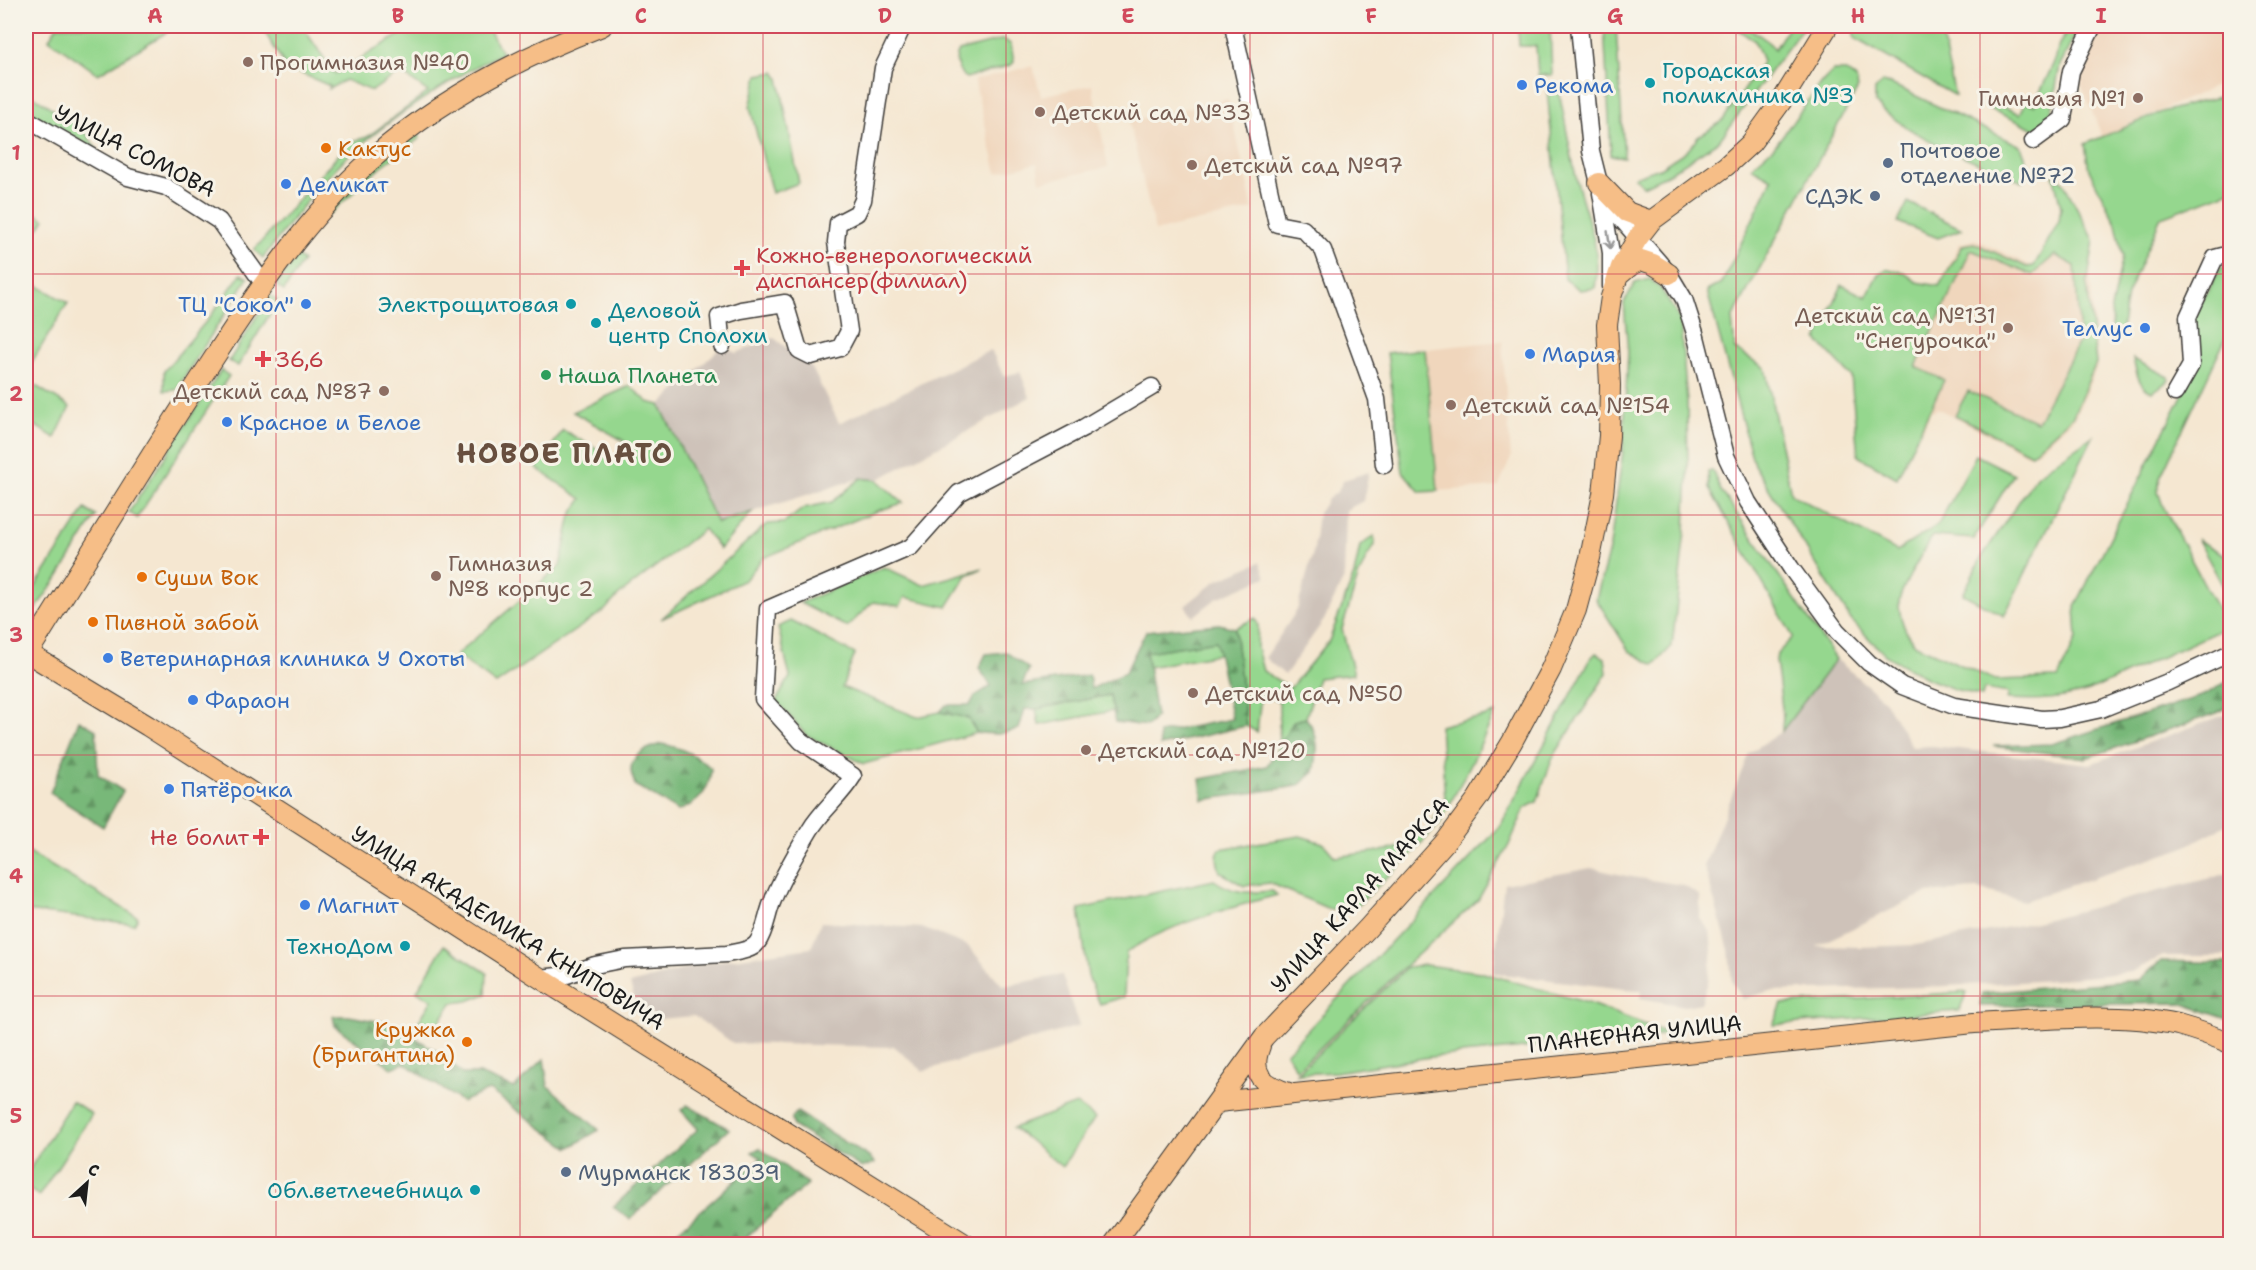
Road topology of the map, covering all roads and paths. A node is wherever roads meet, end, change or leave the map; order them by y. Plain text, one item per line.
1 (602, 26) edge
2 (903, 26) edge
3 (1233, 26) edge
4 (1579, 26) edge
5 (1828, 26) edge
6 (2093, 26) edge
7 (26, 119) edge
8 (2033, 141) dead end
9 (1599, 183) junction
10 (1651, 221) junction
11 (1637, 238) junction
12 (2230, 254) edge
13 (1666, 270) junction
14 (1617, 277) junction
15 (264, 283) junction
16 (1611, 297) junction
17 (722, 346) dead end
18 (1152, 387) dead end
19 (2175, 393) dead end
20 (1384, 465) dead end
21 (2230, 653) edge
22 (26, 654) edge
23 (540, 978) junction
24 (1264, 1037) junction
25 (2230, 1043) edge
26 (1246, 1062) junction
27 (1284, 1094) junction
28 (1218, 1102) junction
29 (965, 1245) edge
30 (1114, 1245) edge

1 - 15 main road
2 - 17 street
3 - 20 street
4 - 9 street
5 - 10 main road, УЛИЦА КАРЛА МАРКСА
6 - 8 street
7 - 15 street, УЛИЦА СОМОВА
9 - 10 main road
9 - 11 street
9 -> 16 street
10 - 11 main road, УЛИЦА КАРЛА МАРКСА
11 - 13 street
11 - 14 main road, УЛИЦА КАРЛА МАРКСА
12 - 19 street
13 - 14 main road
13 - 21 street
14 - 16 main road, УЛИЦА КАРЛА МАРКСА
15 - 22 main road
16 - 24 main road, УЛИЦА КАРЛА МАРКСА
18 - 23 street
22 - 23 main road, УЛИЦА АКАДЕМИКА КНИПОВИЧА
23 - 29 main road, УЛИЦА АКАДЕМИКА КНИПОВИЧА
24 - 26 main road, УЛИЦА КАРЛА МАРКСА
24 - 27 main road
25 - 27 main road, ПЛАНЕРНАЯ УЛИЦА
26 - 27 main road
26 - 28 main road, УЛИЦА КАРЛА МАРКСА
27 - 28 main road, ПЛАНЕРНАЯ УЛИЦА
28 - 30 main road

